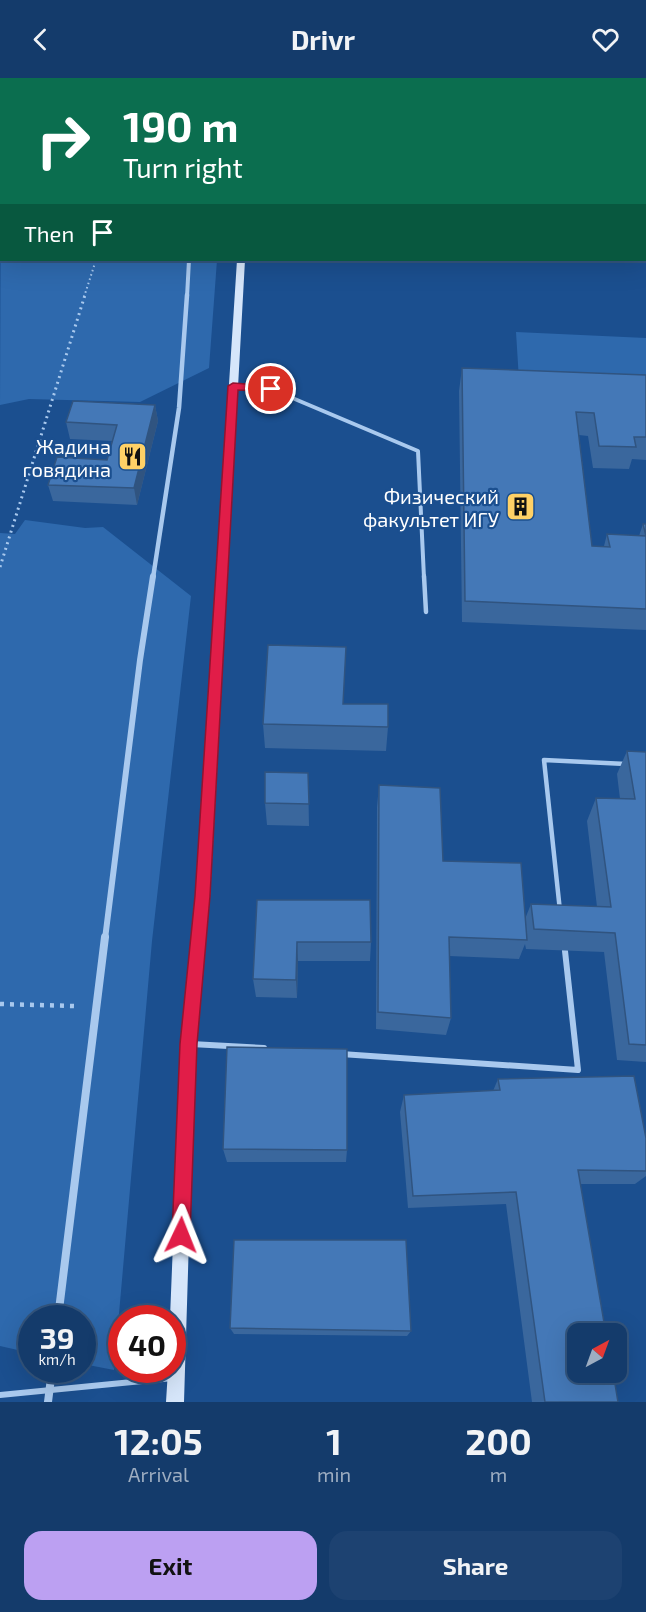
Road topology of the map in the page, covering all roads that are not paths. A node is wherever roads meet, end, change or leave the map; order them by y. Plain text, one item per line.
1 (189, 261) edge
2 (241, 261) edge
3 (233, 386) junction
4 (426, 612) dead end
5 (635, 764) edge
6 (561, 914) edge
7 (565, 951) edge
8 (188, 1044) junction
9 (267, 1049) edge
10 (339, 1053) edge
11 (60, 1305) edge
12 (179, 1305) edge
13 (50, 1383) edge
14 (122, 1383) edge
15 (176, 1383) edge
16 (49, 1391) junction
17 (0, 1395) edge
18 (48, 1402) edge
19 (175, 1402) edge

1 - 11 street
2 - 3 street
3 - 4 lane
3 - 8 street
5 - 6 lane
7 - 10 lane
8 - 9 lane
8 - 12 street
13 - 16 street
14 - 16 lane
15 - 19 street
16 - 17 lane
16 - 18 street

